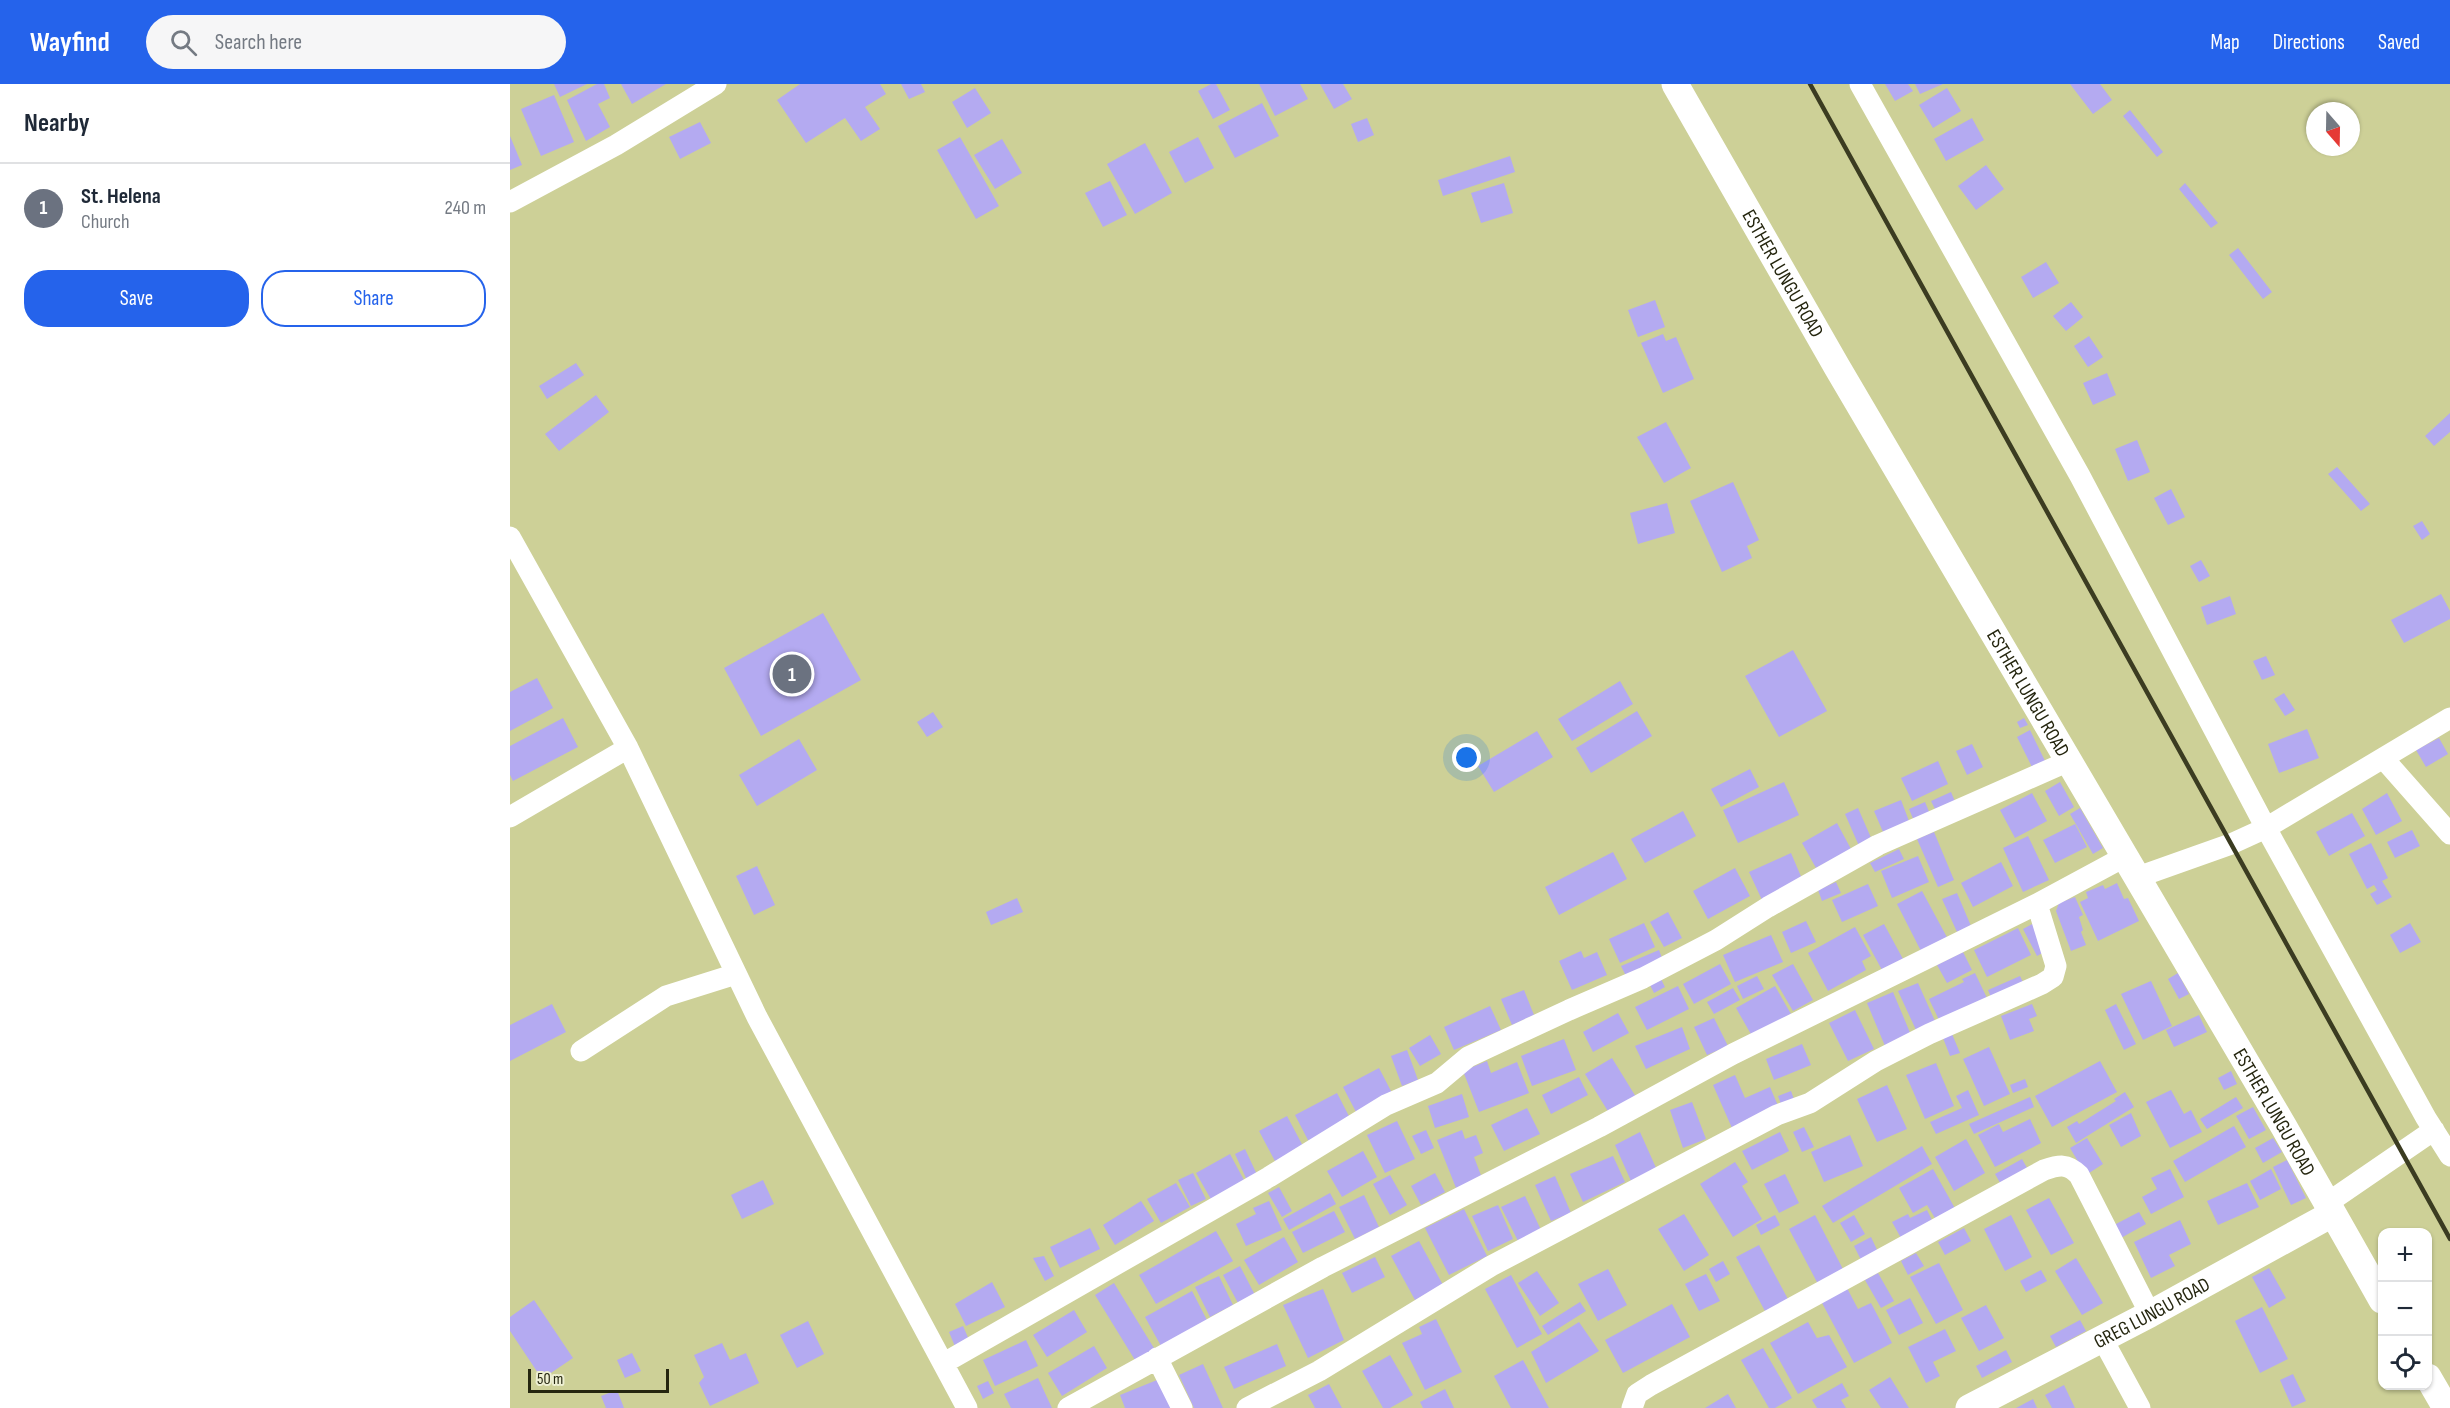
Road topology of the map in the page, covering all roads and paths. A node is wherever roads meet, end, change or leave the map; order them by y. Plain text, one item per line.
1 (716, 84) edge
2 (1674, 84) edge
3 (1860, 84) edge
4 (510, 202) edge
5 (510, 537) edge
6 (2450, 718) edge
7 (628, 748) junction
8 (2383, 758) junction
9 (2069, 760) junction
10 (510, 816) edge
11 (2266, 828) junction
12 (2450, 834) edge
13 (2132, 866) junction
14 (2037, 904) junction
15 (736, 974) junction
16 (581, 1051) dead end
17 (2434, 1130) junction
18 (2450, 1156) edge
19 (2329, 1209) junction
20 (2378, 1293) edge
21 (2150, 1314) junction
22 (2102, 1338) junction
23 (1158, 1358) junction
24 (944, 1363) junction
25 (2432, 1385) edge
26 (1984, 1404) edge
27 (968, 1408) edge
28 (1068, 1408) edge
29 (1182, 1408) edge
30 (1247, 1408) edge
31 (1632, 1408) edge
32 (2140, 1408) edge
33 (2446, 1408) edge

1 - 4 street
2 - 9 street, ESTHER LUNGU ROAD
3 - 11 street
5 - 7 street
6 - 8 street
7 - 10 street
7 - 15 street
8 - 11 street
8 - 12 street
9 - 13 street, ESTHER LUNGU ROAD
9 - 24 street
11 - 13 street
11 - 17 street
13 - 14 street
13 - 19 street, ESTHER LUNGU ROAD
14 - 23 street
14 - 30 street
15 - 16 street
15 - 24 street
17 - 18 street
17 - 19 street
19 - 20 street, ESTHER LUNGU ROAD
19 - 21 street, GREG LUNGU ROAD
21 - 22 street, GREG LUNGU ROAD
21 - 31 street
22 - 26 street, GREG LUNGU ROAD
22 - 32 street
23 - 28 street
23 - 29 street
24 - 27 street
25 - 33 street

